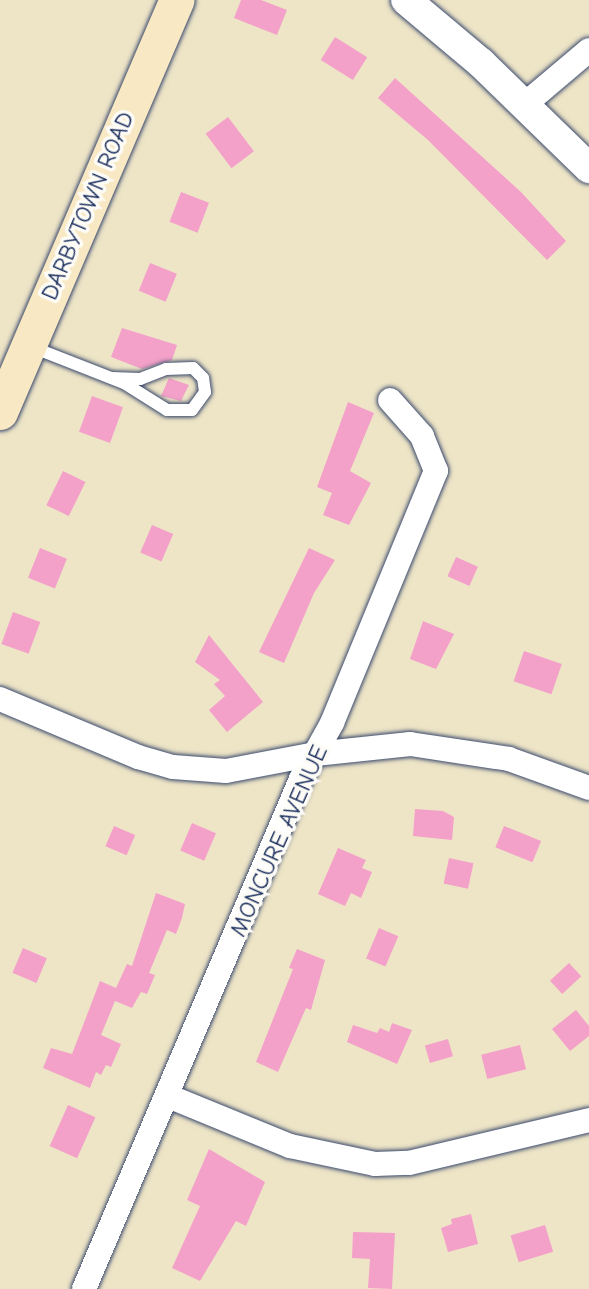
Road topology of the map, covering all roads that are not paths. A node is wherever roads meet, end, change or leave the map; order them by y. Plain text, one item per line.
1 (177, 0) edge
2 (406, 0) edge
3 (589, 50) edge
4 (524, 105) junction
5 (589, 168) edge
6 (29, 345) junction
7 (112, 378) junction
8 (390, 400) dead end
9 (0, 412) edge
10 (0, 699) edge
11 (314, 754) junction
12 (589, 788) edge
13 (168, 1096) junction
14 (589, 1120) edge
15 (84, 1289) edge

1 - 6 main road, DARBYTOWN ROAD
2 - 4 street
3 - 4 street
4 - 5 street
6 - 7 lane
6 - 9 main road, DARBYTOWN ROAD
7 - 7 lane
8 - 11 street, MONCURE AVENUE
10 - 11 street
11 - 12 street
11 - 13 street, MONCURE AVENUE
13 - 14 street
13 - 15 street, MONCURE AVENUE

